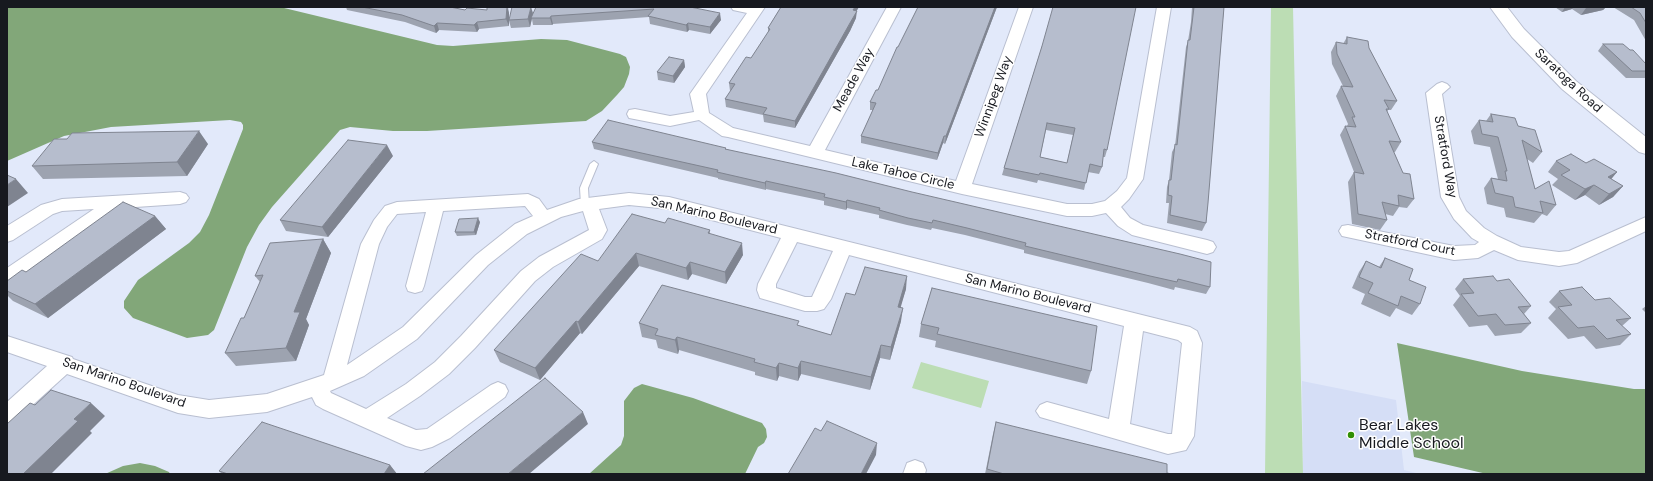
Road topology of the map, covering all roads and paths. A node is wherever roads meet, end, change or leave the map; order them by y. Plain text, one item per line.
1 (738, 7) edge
2 (894, 7) edge
3 (1026, 7) edge
4 (1164, 7) edge
5 (1498, 7) edge
6 (756, 9) edge
7 (1442, 87) dead end
8 (635, 114) dead end
9 (702, 115) junction
10 (1646, 147) edge
11 (815, 153) junction
12 (594, 164) dead end
13 (962, 188) junction
14 (180, 198) dead end
15 (117, 202) junction
16 (587, 204) junction
17 (436, 206) junction
18 (1110, 206) junction
19 (543, 218) junction
20 (1646, 223) edge
21 (1348, 231) dead end
22 (792, 234) junction
23 (7, 235) edge
24 (1491, 241) junction
25 (844, 247) junction
26 (1207, 247) dead end
27 (7, 277) edge
28 (415, 286) dead end
29 (1135, 321) junction
30 (7, 344) edge
31 (65, 363) junction
32 (326, 384) junction
33 (498, 391) dead end
34 (11, 406) edge
35 (1047, 411) dead end
36 (367, 419) junction
37 (1118, 430) junction

1 - 6 street
2 - 11 street, Meade Way
3 - 13 street, Winnipeg Way
4 - 18 street
5 - 10 street, Saratoga Road
6 - 9 street
7 - 24 street, Stratford Way
8 - 9 street
9 - 11 street, Lake Tahoe Circle
11 - 13 street, Lake Tahoe Circle
12 - 16 lane
13 - 18 street, Lake Tahoe Circle
14 - 15 street
15 - 23 street
15 - 27 street
16 - 19 street, San Marino Boulevard
16 - 22 street, San Marino Boulevard
16 - 36 street
17 - 19 street
17 - 28 street
17 - 32 street
18 - 26 street
19 - 32 street, San Marino Boulevard
20 - 24 street, Stratford Way
21 - 24 street, Stratford Court
22 - 25 street, San Marino Boulevard
22 - 25 street
25 - 29 street, San Marino Boulevard
29 - 37 street
29 - 37 street, San Marino Boulevard
30 - 31 street, San Marino Boulevard
31 - 32 street, San Marino Boulevard
31 - 34 street
32 - 36 street
33 - 36 street
35 - 37 street, San Marino Boulevard

